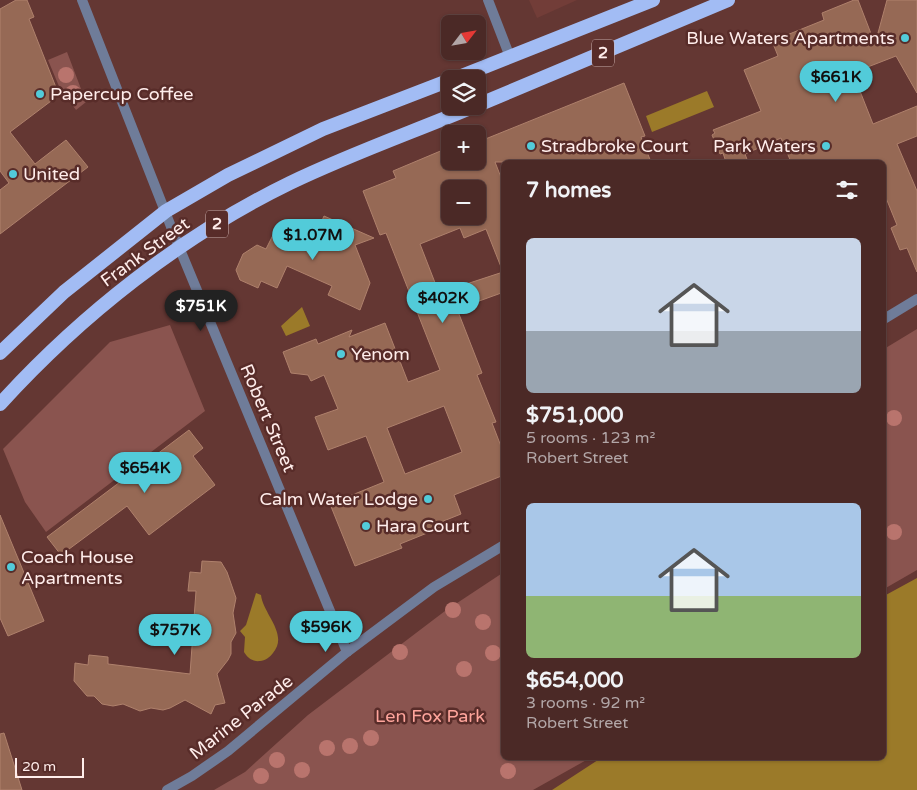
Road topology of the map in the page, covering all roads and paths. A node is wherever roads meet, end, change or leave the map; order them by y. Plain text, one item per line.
1 (82, 0) edge
2 (488, 0) edge
3 (653, 0) edge
4 (728, 0) edge
5 (510, 57) junction
6 (477, 70) edge
7 (441, 84) edge
8 (486, 102) edge
9 (454, 115) edge
10 (166, 211) junction
11 (179, 247) junction
12 (917, 299) edge
13 (886, 318) edge
14 (0, 353) edge
15 (0, 404) edge
16 (501, 547) edge
17 (347, 652) junction
18 (166, 790) edge

1 - 10 street, Robert Street
2 - 5 street
3 - 5 highway, 2
4 - 8 highway, Frank Street / 2
5 - 6 highway, 2
7 - 10 highway, Frank Street / 2
9 - 11 highway, Frank Street / 2
10 - 11 street, Robert Street
10 - 14 highway, Frank Street / 2
11 - 15 highway, Frank Street / 2
11 - 17 street, Robert Street
12 - 13 street
16 - 17 street, Marine Parade
17 - 18 street, Marine Parade

